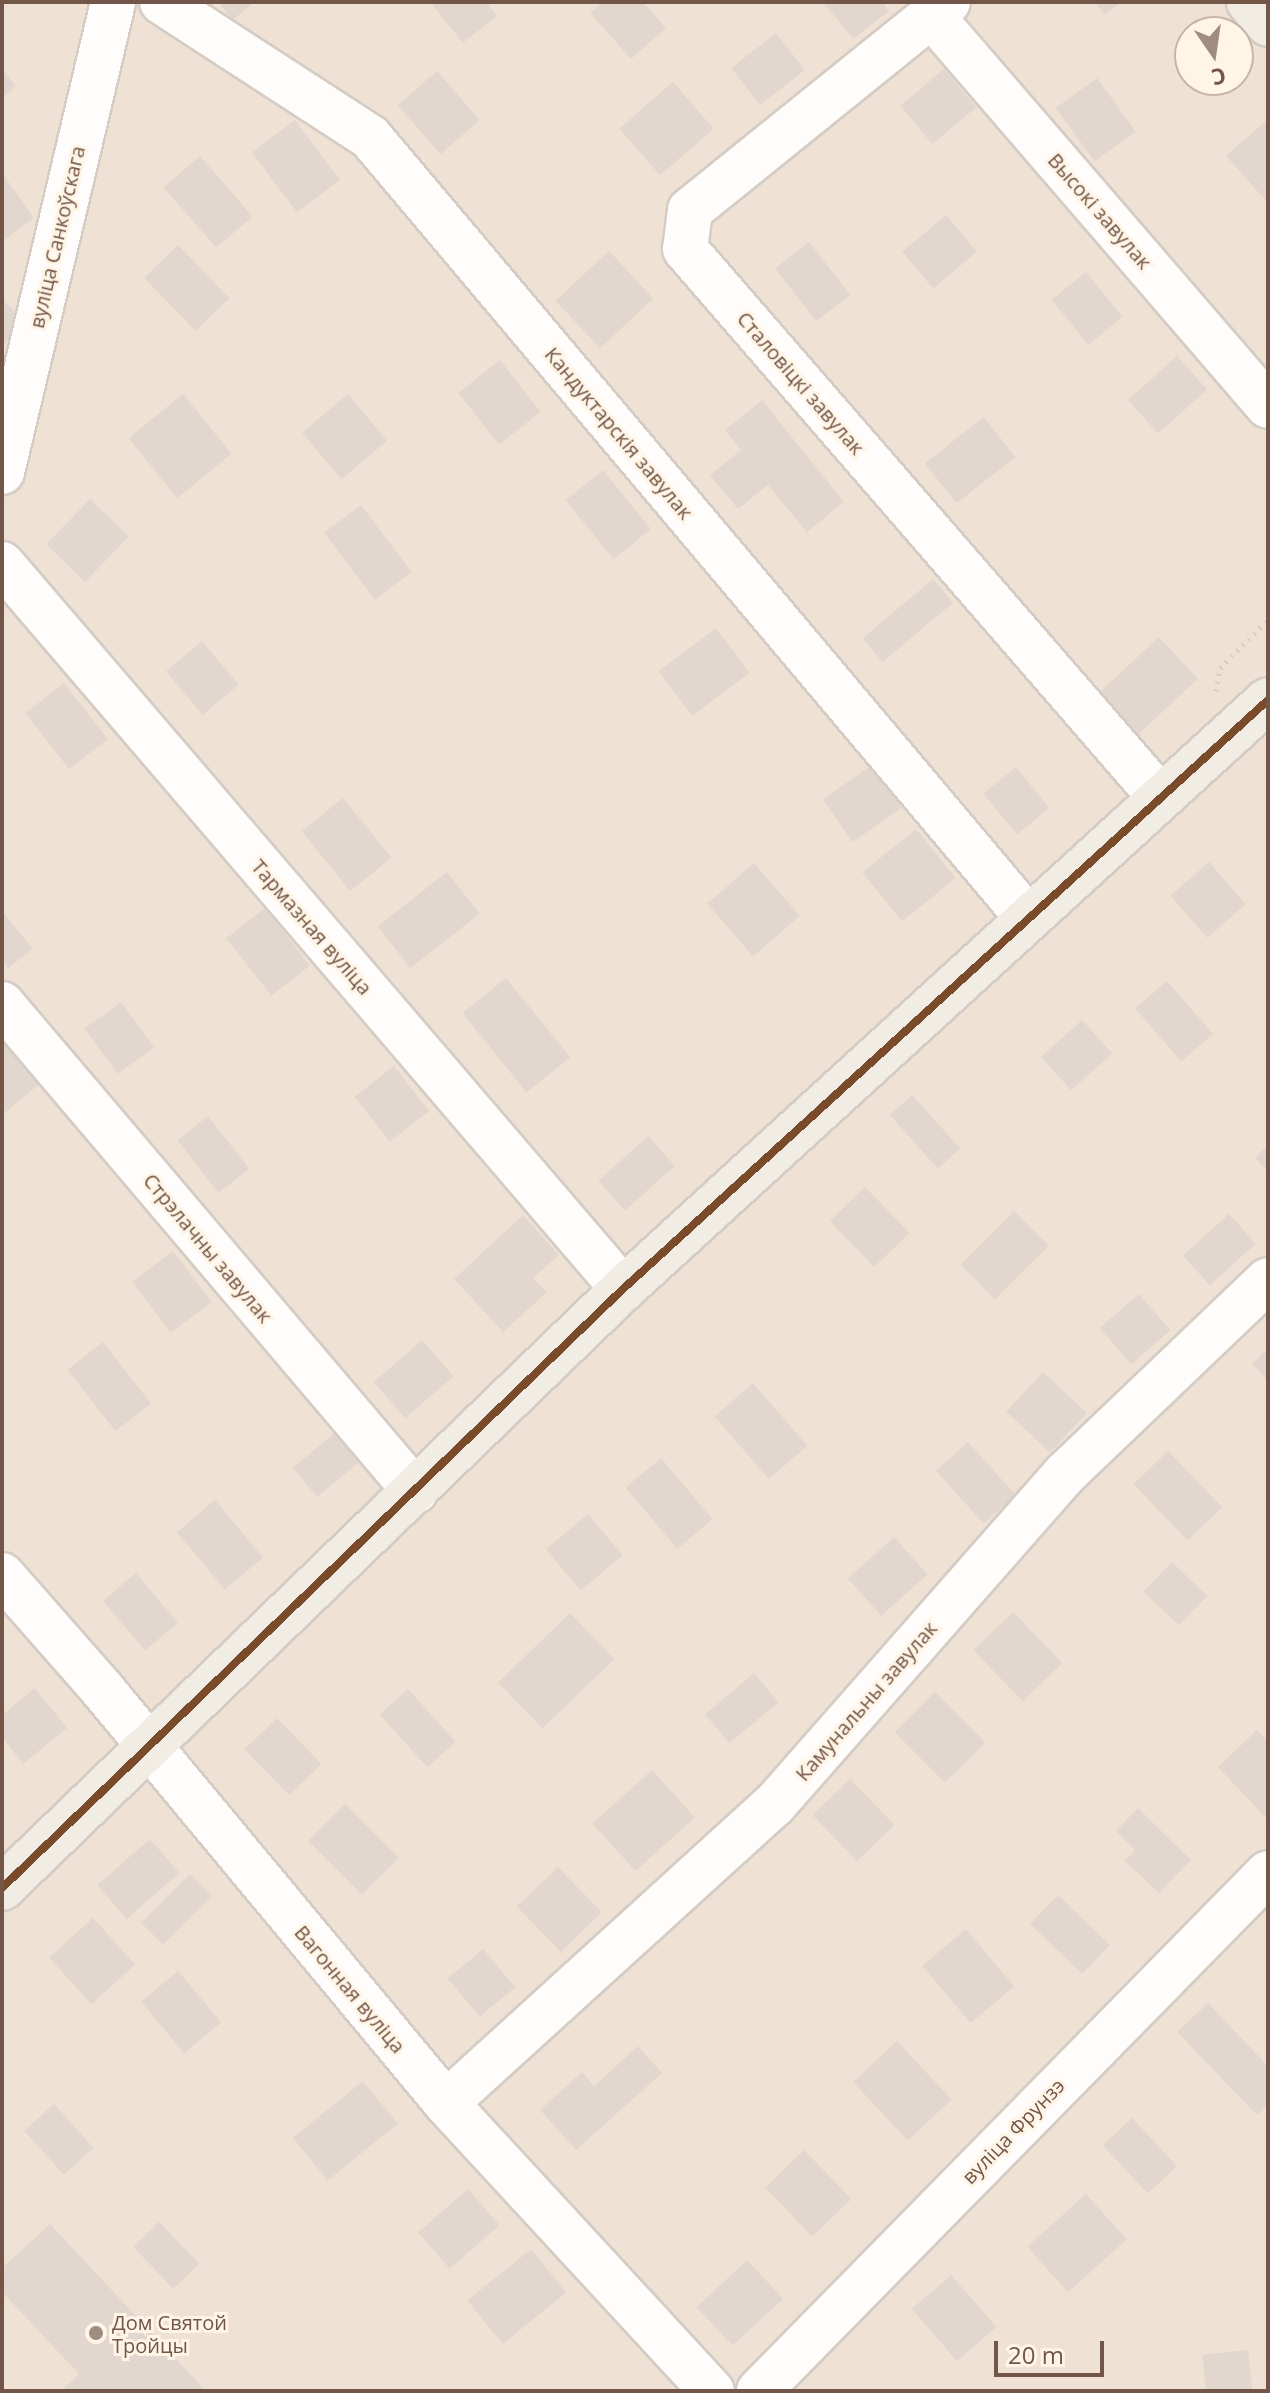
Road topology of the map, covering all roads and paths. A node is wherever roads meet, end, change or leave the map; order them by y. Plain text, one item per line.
1 (113, 2) edge
2 (162, 2) edge
3 (1249, 2) edge
4 (940, 9) edge
5 (1268, 24) edge
6 (1268, 406) edge
7 (2, 472) edge
8 (2, 564) edge
9 (1268, 700) edge
10 (1160, 797) junction
11 (1028, 918) junction
12 (2, 1004) edge
13 (1268, 1280) edge
14 (623, 1289) junction
15 (415, 1491) junction
16 (2, 1575) edge
17 (150, 1748) junction
18 (1268, 1873) edge
19 (2, 1888) edge
20 (446, 2103) junction
21 (712, 2391) edge
22 (759, 2391) edge

1 - 7 street, вуліца Санкоўскага
2 - 11 street, Кандуктарскія завулак
3 - 5 main road
4 - 6 street, Высокі завулак
4 - 10 street, Сталовіцкі завулак
8 - 14 street, Тармазная вуліца
9 - 10 main road
10 - 11 main road
11 - 14 main road
12 - 15 street, Стрэлачны завулак
13 - 20 street, Камунальны завулак
14 - 15 main road
15 - 17 main road
16 - 17 street, Вагонная вуліца
17 - 19 main road
17 - 20 street, Вагонная вуліца
18 - 22 street, вуліца Фрунзэ
20 - 21 street, Вагонная вуліца

